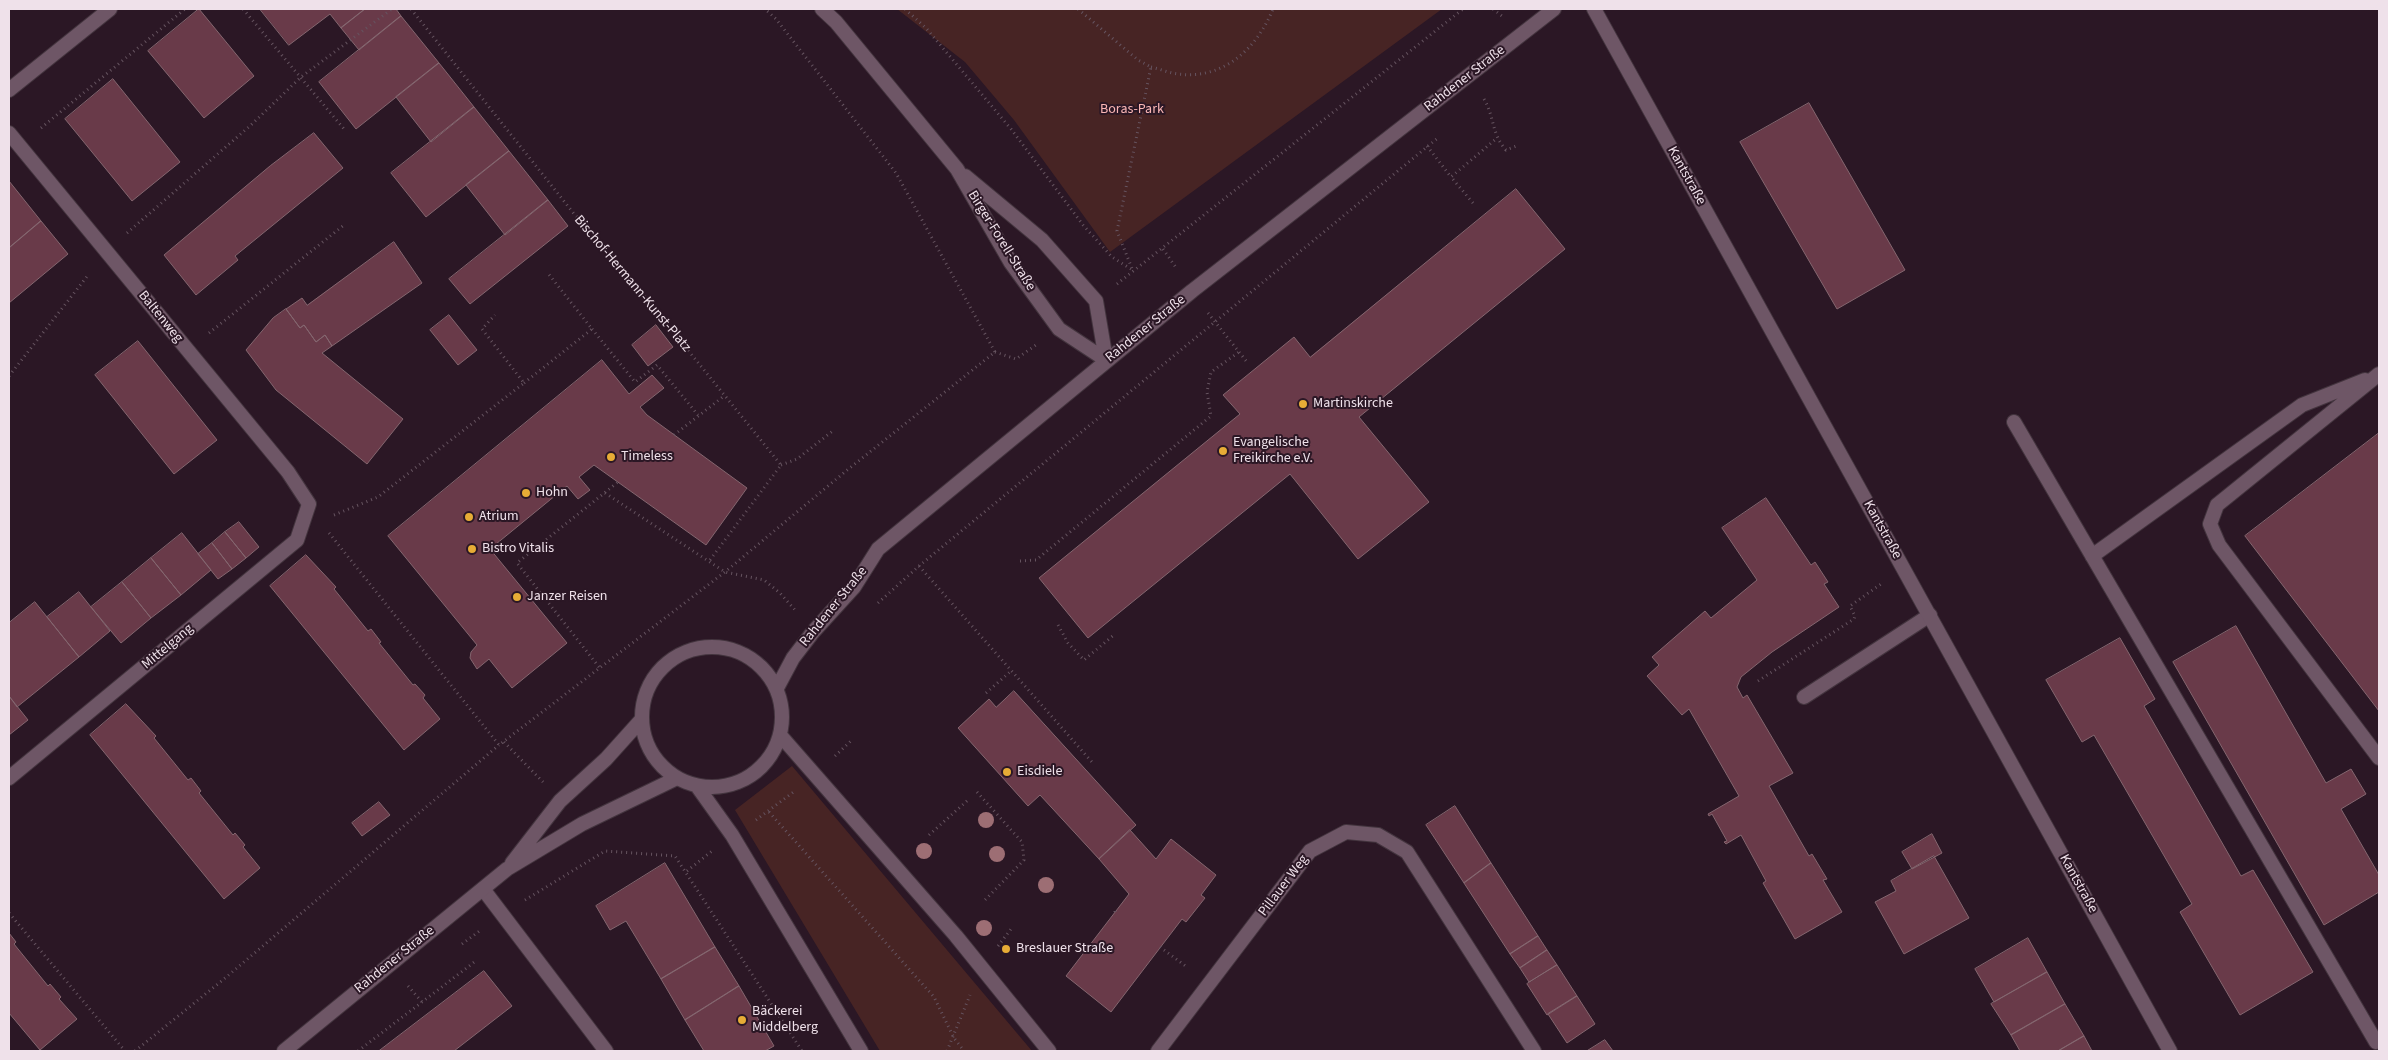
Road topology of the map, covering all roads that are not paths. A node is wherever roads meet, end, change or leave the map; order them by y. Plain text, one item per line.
1 (110, 9) edge
2 (822, 9) edge
3 (1554, 9) edge
4 (1594, 9) edge
5 (9, 90) edge
6 (9, 133) edge
7 (957, 169) junction
8 (1106, 360) junction
9 (2014, 422) dead end
10 (309, 504) joint
11 (2092, 556) junction
12 (1930, 616) junction
13 (777, 688) junction
14 (1804, 697) dead end
15 (642, 719) junction
16 (780, 735) junction
17 (2379, 758) edge
18 (9, 778) edge
19 (677, 778) junction
20 (697, 786) junction
21 (507, 869) junction
22 (484, 888) junction
23 (2378, 1043) edge
24 (284, 1051) edge
25 (606, 1051) edge
26 (861, 1051) edge
27 (1049, 1051) edge
28 (1158, 1051) edge
29 (1534, 1051) edge
30 (2170, 1051) edge

1 - 5 street
2 - 7 street, Birger-Forell-Straße
3 - 8 street, Rahdener Straße
4 - 12 street, Kantstraße
6 - 10 street, Baltenweg
7 - 8 street, Birger-Forell-Straße
7 - 8 street, Birger-Forell-Straße
8 - 13 street, Rahdener Straße
9 - 11 street
10 - 18 street, Mittelgang
11 - 17 street
11 - 23 street
12 - 14 street
12 - 30 street, Kantstraße
13 - 15 street
13 - 16 street
15 - 19 street
15 - 21 street, Rahdener Straße
16 - 20 street
16 - 27 street
19 - 20 street
19 - 21 street, Rahdener Straße
20 - 26 street
21 - 22 street, Rahdener Straße
22 - 24 street, Rahdener Straße
22 - 25 street
28 - 29 street, Pillauer Weg

